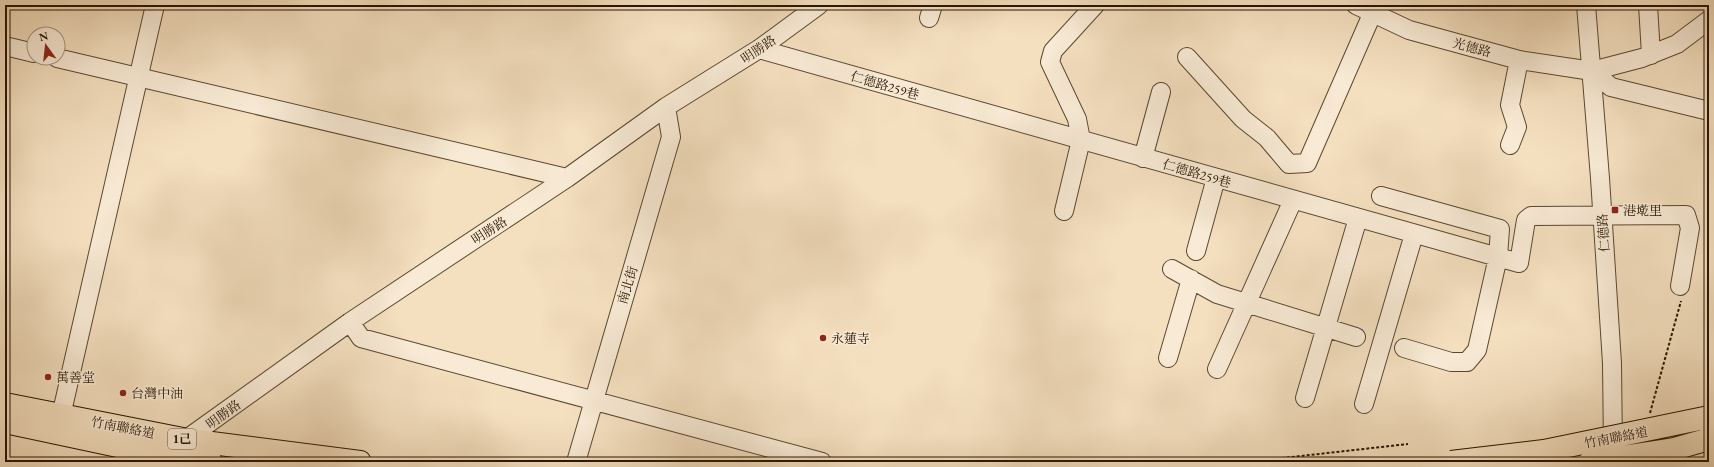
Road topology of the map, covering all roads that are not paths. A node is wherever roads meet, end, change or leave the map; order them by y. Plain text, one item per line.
1 (155, 5) edge
2 (819, 5) edge
3 (1095, 5) edge
4 (1586, 5) edge
5 (1648, 5) edge
6 (1368, 8) edge
7 (1709, 20) edge
8 (5, 46) edge
9 (759, 49) junction
10 (26, 51) edge
11 (1651, 55) junction
12 (1187, 57) dead end
13 (66, 60) edge
14 (1519, 60) junction
15 (1592, 71) junction
16 (138, 77) junction
17 (1161, 92) dead end
18 (666, 107) junction
19 (1709, 111) edge
20 (1081, 140) junction
21 (1510, 145) dead end
22 (1143, 158) junction
23 (567, 178) junction
24 (1216, 178) junction
25 (1381, 196) dead end
26 (1293, 200) junction
27 (1064, 211) dead end
28 (1601, 215) junction
29 (1358, 218) junction
30 (1414, 234) junction
31 (1196, 251) dead end
32 (1498, 257) junction
33 (1172, 269) dead end
34 (1191, 280) junction
35 (1681, 290) road end
36 (1246, 302) junction
37 (350, 322) junction
38 (1325, 328) junction
39 (1356, 337) dead end
40 (1404, 348) dead end
41 (1168, 358) dead end
42 (1217, 369) dead end
43 (1305, 398) dead end
44 (593, 400) junction
45 (5, 404) edge
46 (1364, 404) dead end
47 (61, 416) junction
48 (1709, 417) edge
49 (5, 422) edge
50 (1709, 439) edge
51 (188, 440) junction
52 (155, 458) edge
53 (211, 462) edge
54 (360, 462) edge
55 (576, 462) edge
56 (822, 462) edge
57 (1452, 462) edge
58 (1590, 462) edge
59 (1613, 462) edge

1 - 16 street
2 - 9 street, 明勝路
3 - 20 street
4 - 15 street, 仁德路
5 - 11 street
6 - 12 street
6 - 14 street, 光德路
7 - 11 street
8 - 10 street
9 - 18 street, 明勝路
9 - 20 street, 仁德路259巷
11 - 15 street
13 - 16 street
14 - 15 street, 光德路
14 - 21 street
15 - 19 street
15 - 28 street, 仁德路
16 - 23 street
16 - 47 street
17 - 22 street
18 - 23 street, 明勝路
18 - 44 street, 南北街
20 - 22 street, 仁德路259巷
20 - 27 street
22 - 24 street, 仁德路259巷
23 - 37 street, 明勝路
24 - 26 street, 仁德路259巷
24 - 31 street
25 - 32 street
26 - 29 street, 仁德路259巷
26 - 36 street
28 - 32 street, 仁德路259巷
28 - 35 street
28 - 59 street, 仁德路
29 - 30 street, 仁德路259巷
29 - 38 street
30 - 32 street, 仁德路259巷
30 - 46 street
32 - 40 street
33 - 34 street
34 - 36 street
34 - 41 street
36 - 38 street
36 - 42 street
37 - 44 street
37 - 51 street, 明勝路
38 - 39 street
38 - 43 street
44 - 55 street, 南北街
44 - 56 street
45 - 47 main road, 竹南聯絡道 / 1己
47 - 51 main road, 竹南聯絡道 / 1己
48 - 57 main road, 竹南聯絡道, bridge
49 - 52 main road, 竹南聯絡道 / 1己
50 - 58 main road, 竹南聯絡道, bridge
51 - 52 street, 明勝路
51 - 54 main road, 竹南聯絡道 / 1己
52 - 53 main road, 竹南聯絡道 / 1己

